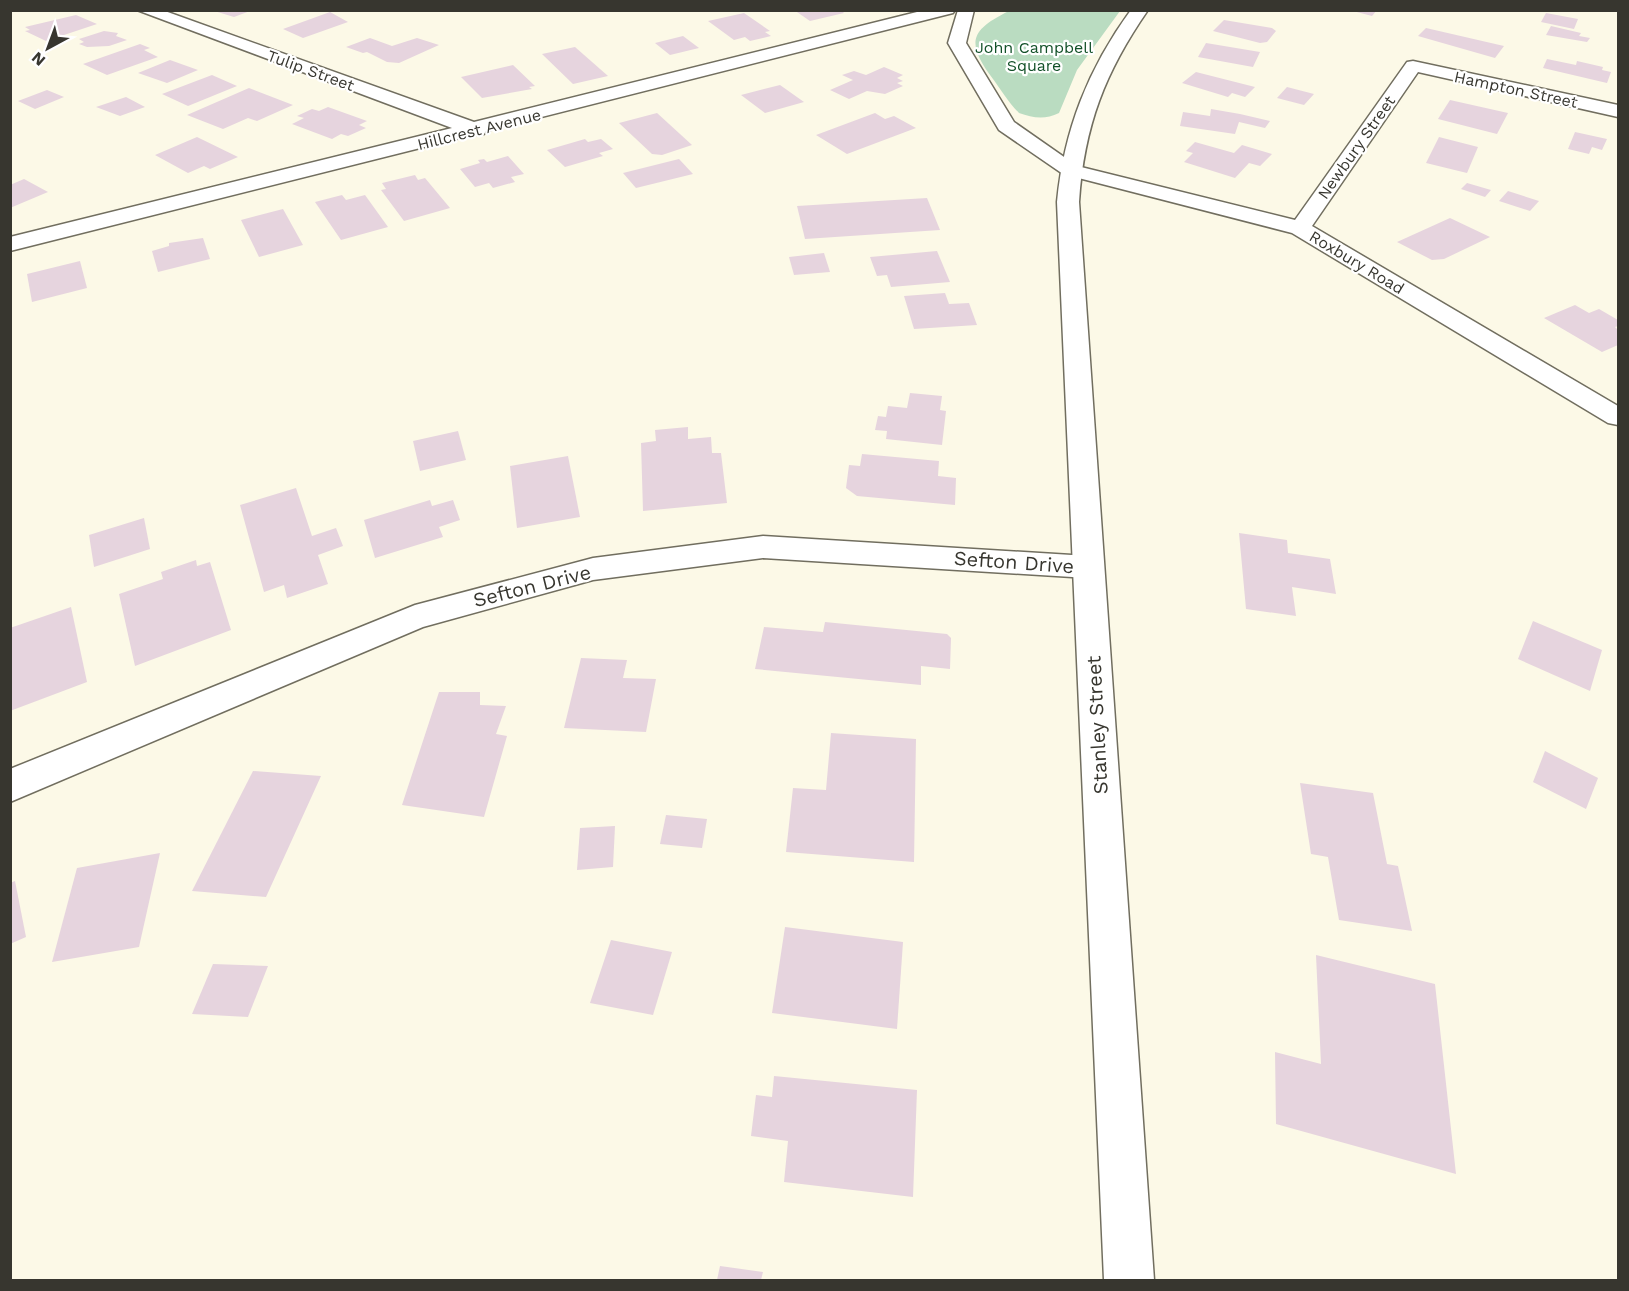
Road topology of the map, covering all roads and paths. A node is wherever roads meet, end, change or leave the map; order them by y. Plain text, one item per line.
1 (145, 10) edge
2 (947, 10) edge
3 (966, 10) edge
4 (1140, 10) edge
5 (1413, 66) joint
6 (1618, 111) edge
7 (477, 130) junction
8 (1070, 170) junction
9 (1300, 228) junction
10 (10, 244) edge
11 (1618, 417) edge
12 (1088, 567) junction
13 (10, 786) edge
14 (1129, 1281) edge

1 - 7 street, Tulip Street
2 - 7 street, Hillcrest Avenue
3 - 8 street
4 - 8 street, Stanley Street
5 - 6 street, Hampton Street
5 - 9 street, Newbury Street
7 - 10 street, Hillcrest Avenue
8 - 9 street, Roxbury Road
8 - 12 street, Stanley Street
9 - 11 street, Roxbury Road
12 - 13 street, Sefton Drive
12 - 14 street, Stanley Street

